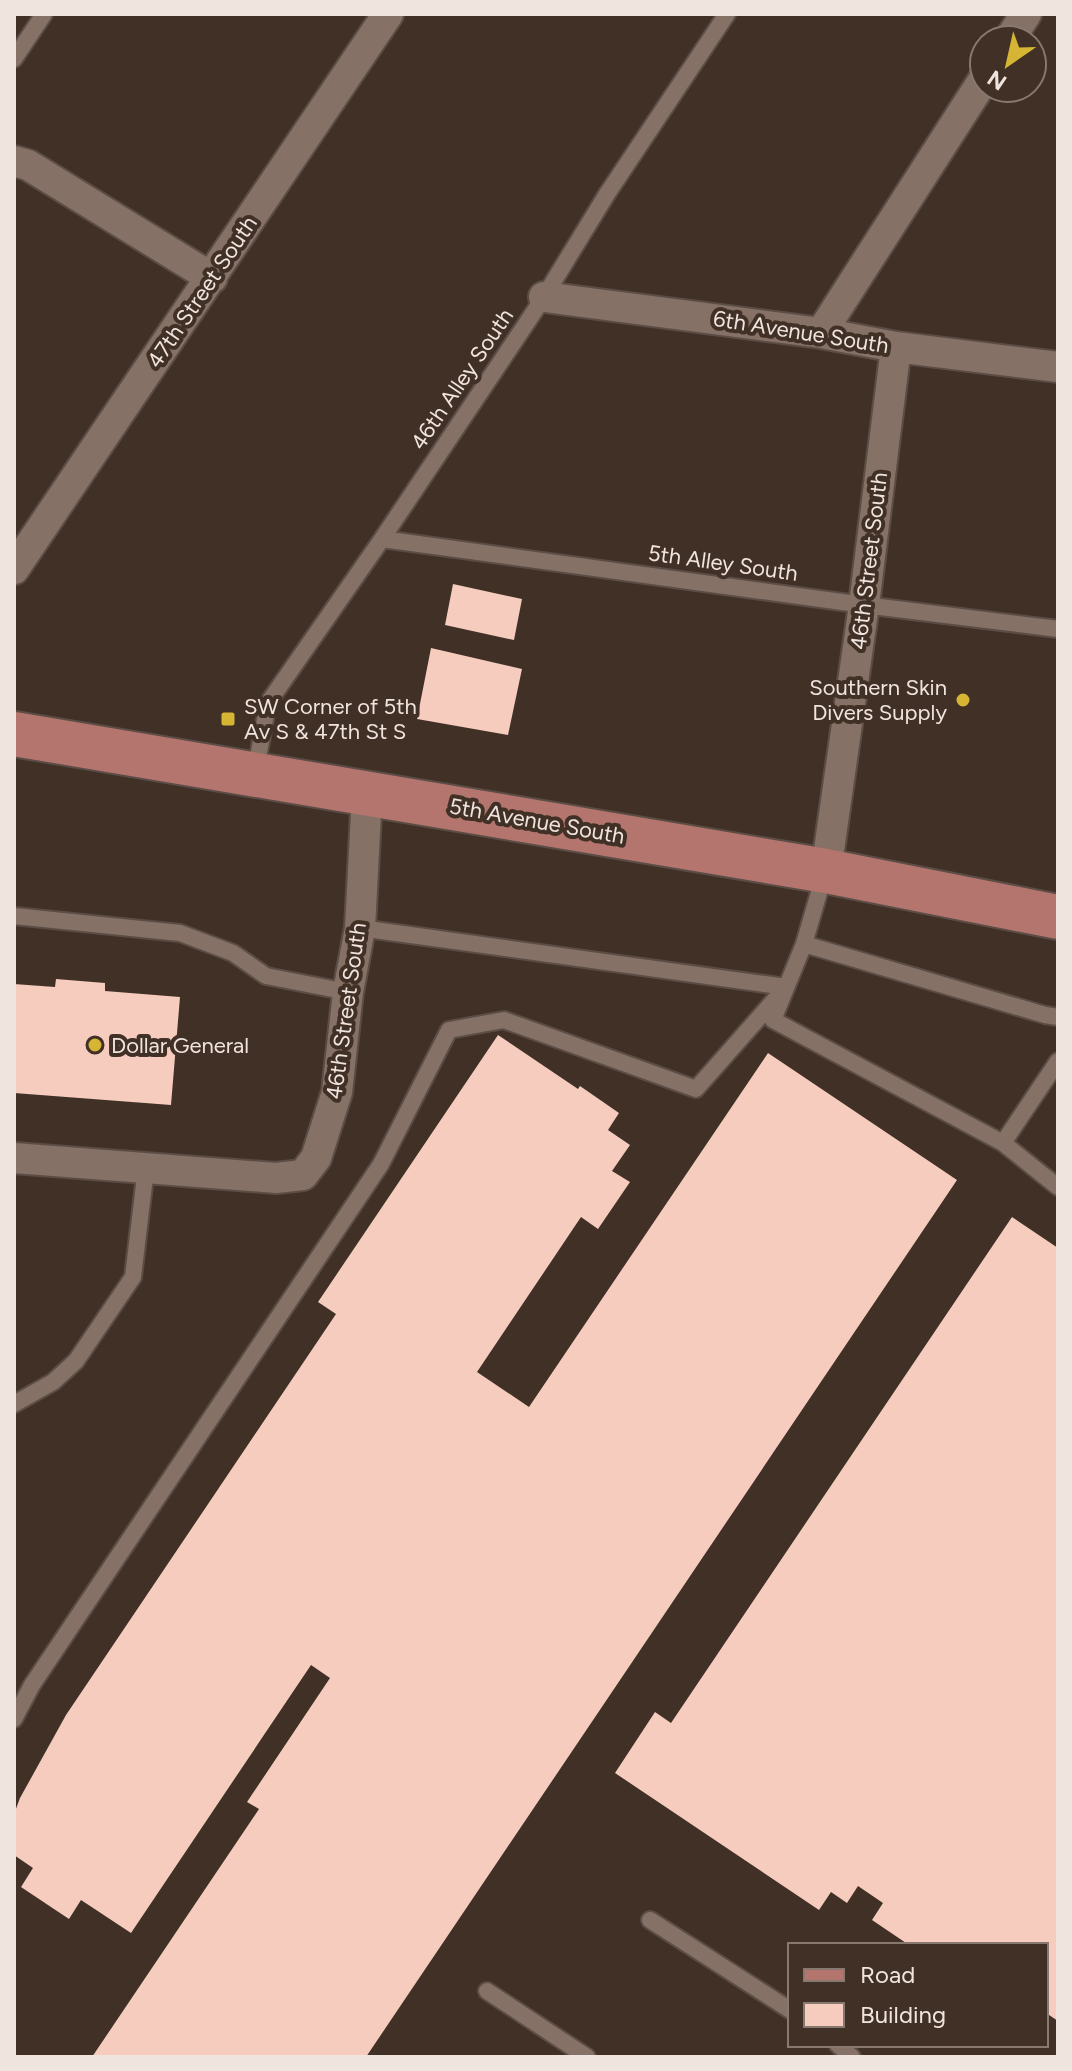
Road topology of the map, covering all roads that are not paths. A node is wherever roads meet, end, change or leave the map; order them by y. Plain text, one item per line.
1 (44, 14) edge
2 (388, 14) edge
3 (727, 14) edge
4 (14, 59) edge
5 (968, 104) edge
6 (14, 161) edge
7 (212, 278) junction
8 (544, 297) junction
9 (821, 333) junction
10 (896, 347) junction
11 (1058, 367) edge
12 (382, 539) junction
13 (14, 569) edge
14 (864, 605) junction
15 (1058, 629) edge
16 (14, 734) edge
17 (255, 776) junction
18 (367, 794) junction
19 (826, 871) junction
20 (14, 916) edge
21 (1058, 917) edge
22 (360, 928) junction
23 (804, 944) junction
24 (786, 987) junction
25 (348, 992) junction
26 (1058, 1017) edge
27 (1058, 1061) edge
28 (1003, 1143) junction
29 (14, 1158) edge
30 (146, 1168) junction
31 (1058, 1187) edge
32 (14, 1404) edge
33 (14, 1719) edge
34 (650, 1920) dead end
35 (487, 1991) dead end
36 (788, 2009) edge
37 (587, 2057) edge

1 - 4 lane
2 - 7 street, 47th Street South
3 - 8 lane, 46th Alley South
5 - 9 street
6 - 7 street
7 - 13 street, 47th Street South
8 - 9 street, 6th Avenue South
8 - 12 lane, 46th Alley South
9 - 10 street, 6th Avenue South
10 - 11 street, 6th Avenue South
10 - 14 street, 46th Street South
12 - 14 lane, 5th Alley South
12 - 17 lane, 46th Alley South
14 - 15 lane, 5th Alley South
14 - 19 street, 46th Street South
16 - 17 main road, 5th Avenue South
17 - 18 main road, 5th Avenue South
18 - 19 main road, 5th Avenue South
18 - 22 street, 46th Street South
19 - 21 main road, 5th Avenue South
19 - 23 lane
20 - 25 lane
22 - 24 lane
22 - 25 street, 46th Street South
23 - 24 lane
23 - 26 lane
24 - 28 lane
24 - 33 lane
25 - 30 street, 46th Street South
27 - 28 lane
28 - 31 lane
29 - 30 street
30 - 32 lane
34 - 36 lane
35 - 37 lane

